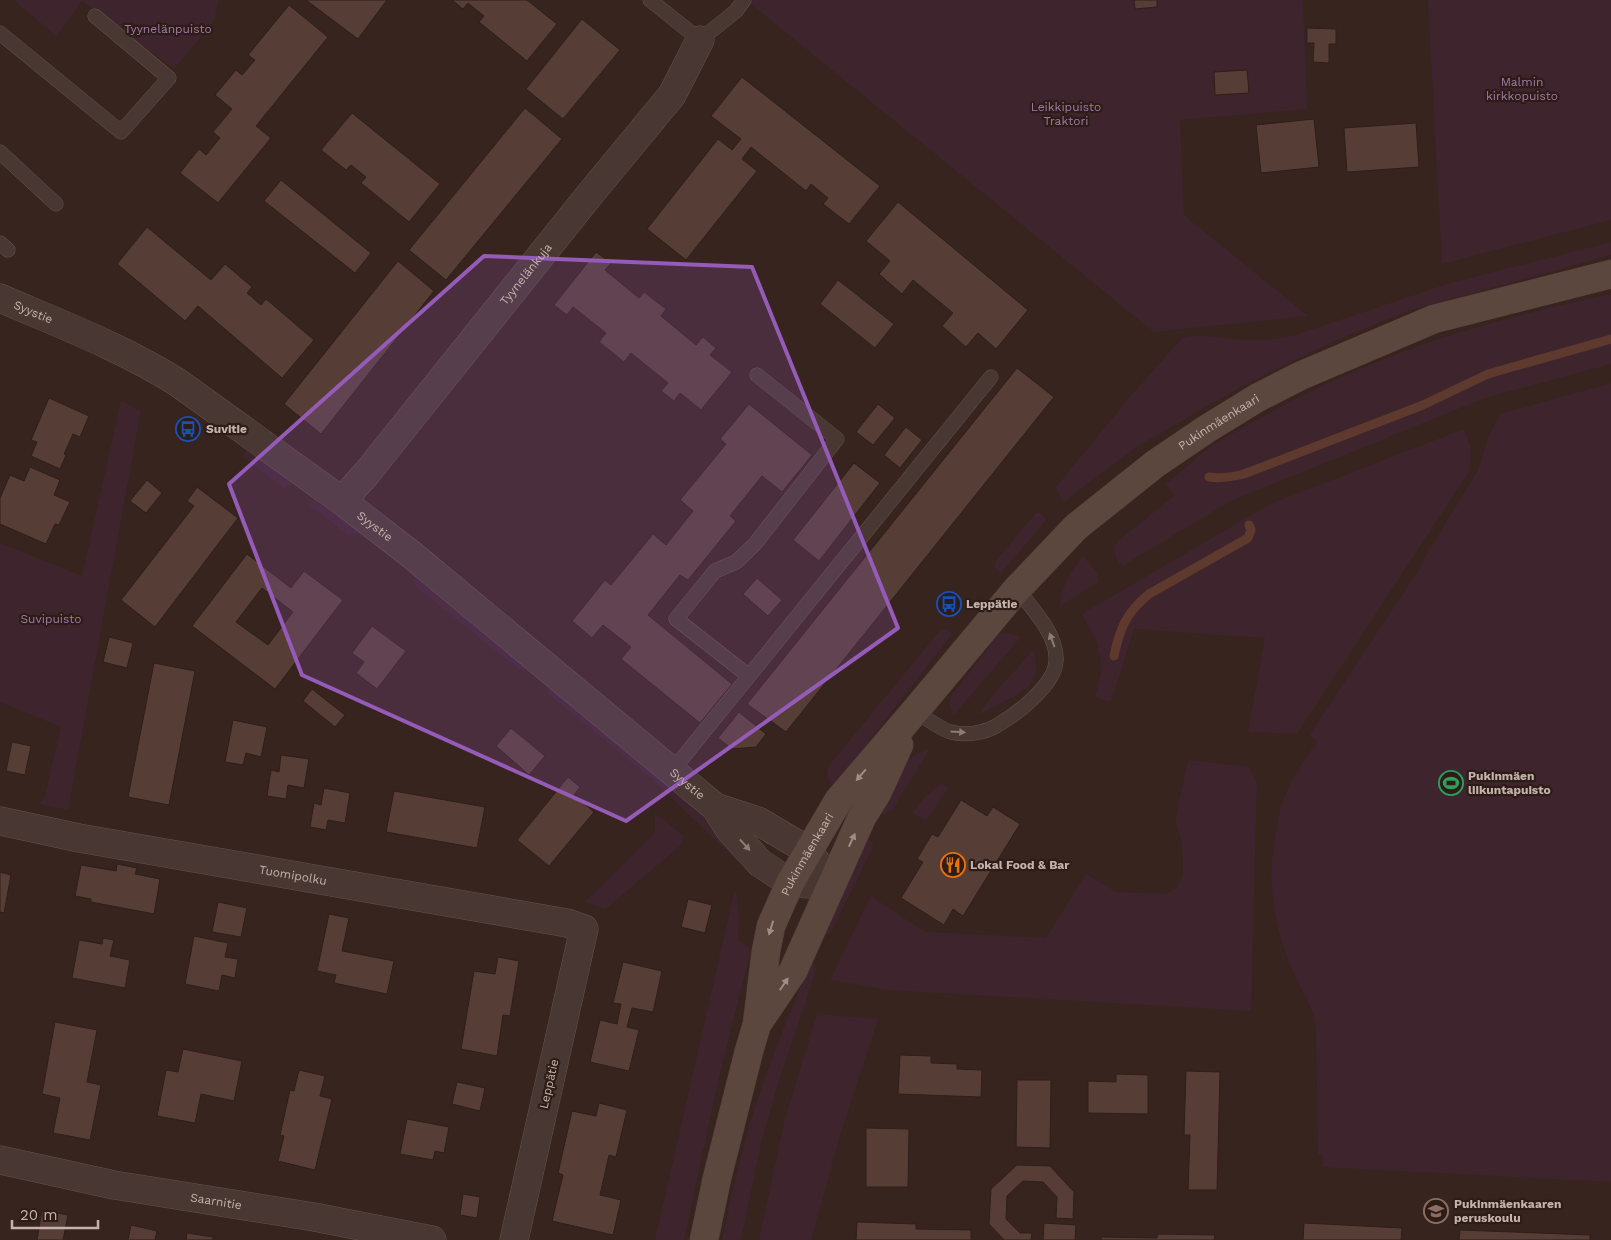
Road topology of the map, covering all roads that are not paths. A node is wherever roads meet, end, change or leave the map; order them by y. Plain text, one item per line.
1 (650, 0) edge
2 (744, 0) edge
3 (95, 16) dead end
4 (0, 33) edge
5 (700, 40) junction
6 (0, 152) edge
7 (56, 204) dead end
8 (1611, 274) edge
9 (0, 298) edge
10 (757, 375) dead end
11 (991, 377) dead end
12 (342, 501) junction
13 (1017, 589) junction
14 (749, 676) junction
15 (915, 712) junction
16 (672, 771) junction
17 (715, 807) junction
18 (0, 821) edge
19 (809, 851) junction
20 (790, 883) junction
21 (831, 885) junction
22 (584, 929) joint
23 (757, 1024) junction
24 (0, 1160) edge
25 (432, 1240) edge
26 (514, 1240) edge
27 (704, 1240) edge

1 - 5 lane
2 - 5 lane
3 - 4 lane
5 - 12 street, Tyynelänkuja
6 - 7 lane
8 - 13 main road, Pukinmäenkaari
9 - 12 street, Syystie
10 - 14 lane
11 - 14 lane
12 - 16 street, Syystie
13 - 15 main road, Pukinmäenkaari
15 -> 13 lane
14 - 16 lane
15 -> 19 main road, Pukinmäenkaari
21 -> 15 main road, Pukinmäenkaari
16 - 17 street, Syystie
17 - 19 street, Syystie
17 -> 20 street, Syystie
18 - 22 street, Tuomipolku
19 - 20 main road, Pukinmäenkaari
19 - 21 street, Syystie
20 - 21 street
20 -> 23 main road, Pukinmäenkaari
23 -> 21 main road, Pukinmäenkaari
22 - 26 street, Leppätie
23 - 27 main road, Pukinmäenkaari
24 - 25 street, Saarnitie

